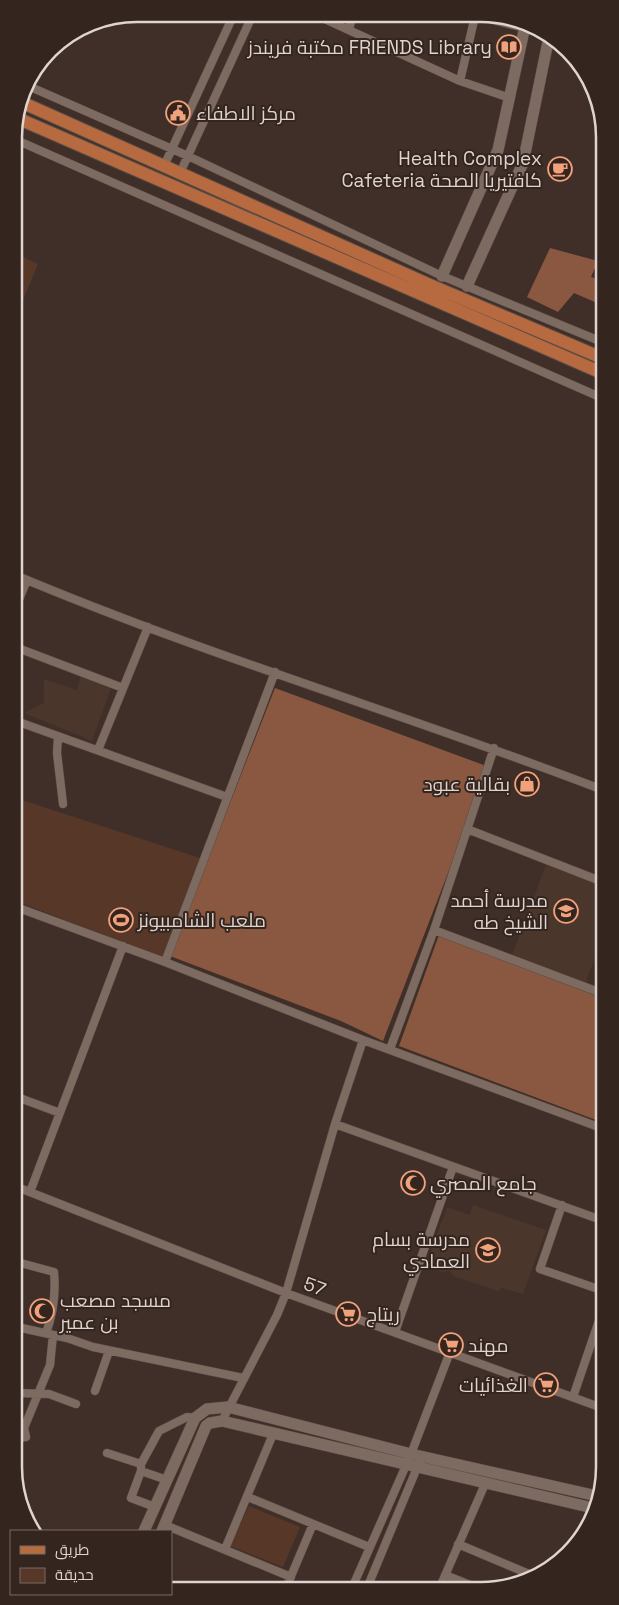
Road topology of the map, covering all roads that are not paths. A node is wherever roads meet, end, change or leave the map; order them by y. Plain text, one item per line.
1 (230, 22) edge
2 (249, 22) edge
3 (332, 22) edge
4 (351, 22) edge
5 (474, 22) edge
6 (349, 29) junction
7 (524, 31) edge
8 (548, 44) edge
9 (460, 80) junction
10 (33, 88) edge
11 (510, 98) junction
12 (27, 105) edge
13 (23, 121) edge
14 (23, 143) edge
15 (171, 148) junction
16 (188, 156) junction
17 (164, 166) junction
18 (180, 173) junction
19 (442, 276) junction
20 (468, 286) junction
21 (596, 339) edge
22 (596, 355) edge
23 (596, 370) edge
24 (596, 395) edge
25 (23, 578) edge
26 (27, 580) junction
27 (23, 590) edge
28 (148, 627) junction
29 (23, 650) edge
30 (275, 672) junction
31 (123, 688) junction
32 (23, 726) edge
33 (58, 736) junction
34 (494, 748) junction
35 (98, 750) junction
36 (596, 787) edge
37 (227, 797) junction
38 (62, 804) dead end
39 (468, 829) junction
40 (596, 879) edge
41 (22, 909) edge
42 (434, 930) junction
43 (123, 946) junction
44 (165, 962) junction
45 (596, 991) edge
46 (363, 1040) junction
47 (390, 1049) junction
48 (22, 1099) edge
49 (60, 1113) junction
50 (335, 1124) junction
51 (596, 1127) edge
52 (453, 1167) junction
53 (22, 1189) edge
54 (30, 1192) junction
55 (562, 1206) junction
56 (596, 1218) edge
57 (22, 1263) edge
58 (54, 1272) junction
59 (63, 1273) dead end
60 (596, 1288) edge
61 (286, 1293) junction
62 (22, 1328) edge
63 (395, 1332) junction
64 (50, 1334) junction
65 (596, 1335) edge
66 (109, 1351) junction
67 (450, 1352) junction
68 (243, 1378) junction
69 (95, 1391) dead end
70 (22, 1393) edge
71 (40, 1393) junction
72 (573, 1398) junction
73 (76, 1404) dead end
74 (596, 1406) edge
75 (228, 1407) junction
76 (195, 1418) junction
77 (222, 1421) junction
78 (273, 1434) junction
79 (22, 1437) edge
80 (107, 1453) dead end
81 (416, 1455) junction
82 (406, 1466) junction
83 (141, 1467) junction
84 (418, 1469) junction
85 (167, 1480) junction
86 (485, 1484) junction
87 (593, 1495) edge
88 (248, 1497) junction
89 (155, 1507) junction
90 (590, 1507) edge
91 (312, 1524) junction
92 (163, 1528) edge
93 (144, 1530) edge
94 (172, 1531) edge
95 (458, 1544) junction
96 (370, 1547) junction
97 (225, 1549) junction
98 (527, 1573) edge
99 (446, 1575) junction
100 (291, 1577) junction
101 (289, 1582) edge
102 (355, 1582) edge
103 (370, 1582) edge
104 (443, 1582) edge
105 (463, 1582) edge

1 - 15 street
2 - 16 street
3 - 6 street
4 - 6 street
5 - 9 street
6 - 9 street
7 - 11 main road
8 - 20 main road
9 - 11 street
10 - 15 street
11 - 19 main road
12 - 17 main road
13 - 23 main road
14 - 24 street
15 - 16 street
15 - 17 street
16 - 18 street
16 - 19 street
17 - 18 main road
18 - 22 main road
19 - 20 street
20 - 21 street
25 - 26 street
26 - 27 street
26 - 28 street
28 - 30 street
28 - 31 street
29 - 31 street
30 - 34 street
30 - 37 street
31 - 35 street
32 - 33 street
33 - 35 street
33 - 38 street
34 - 36 street
34 - 39 street
35 - 37 street
37 - 44 street
39 - 40 street
39 - 42 street
41 - 43 street
42 - 45 street
42 - 47 street
43 - 44 street
43 - 49 street
44 - 46 street
46 - 47 street
46 - 50 street
47 - 51 street
48 - 49 street
49 - 54 street
50 - 52 street
50 - 61 street
52 - 55 street
52 - 63 street
53 - 54 street, 57
54 - 61 street, 57
55 - 56 street
55 - 60 street
57 - 58 street
58 - 59 street
58 - 64 street
61 - 63 street, 57
61 - 68 street
62 - 64 street
63 - 67 street, 57
64 - 66 street
64 - 71 street
65 - 72 street
66 - 68 street
66 - 69 street
67 - 72 street, 57
67 - 81 street
68 - 75 street
70 - 71 street
71 - 73 street
71 - 79 street
72 - 74 street, 57
75 - 76 main road
75 - 77 street
75 - 81 main road
76 - 83 street
76 - 85 main road
77 - 78 main road
77 - 92 main road
78 - 82 main road
78 - 88 street
80 - 83 street
81 - 82 street
81 - 84 street
81 - 87 main road
82 - 84 main road
82 - 96 street
83 - 85 street
83 - 89 street
84 - 86 main road
84 - 103 street
85 - 89 main road
86 - 90 main road
86 - 95 street
88 - 91 street
88 - 97 street
89 - 93 main road
91 - 96 street
91 - 100 street
94 - 97 street
95 - 98 street
95 - 99 street
96 - 102 street
97 - 100 street
99 - 104 street
99 - 105 street
100 - 101 street

